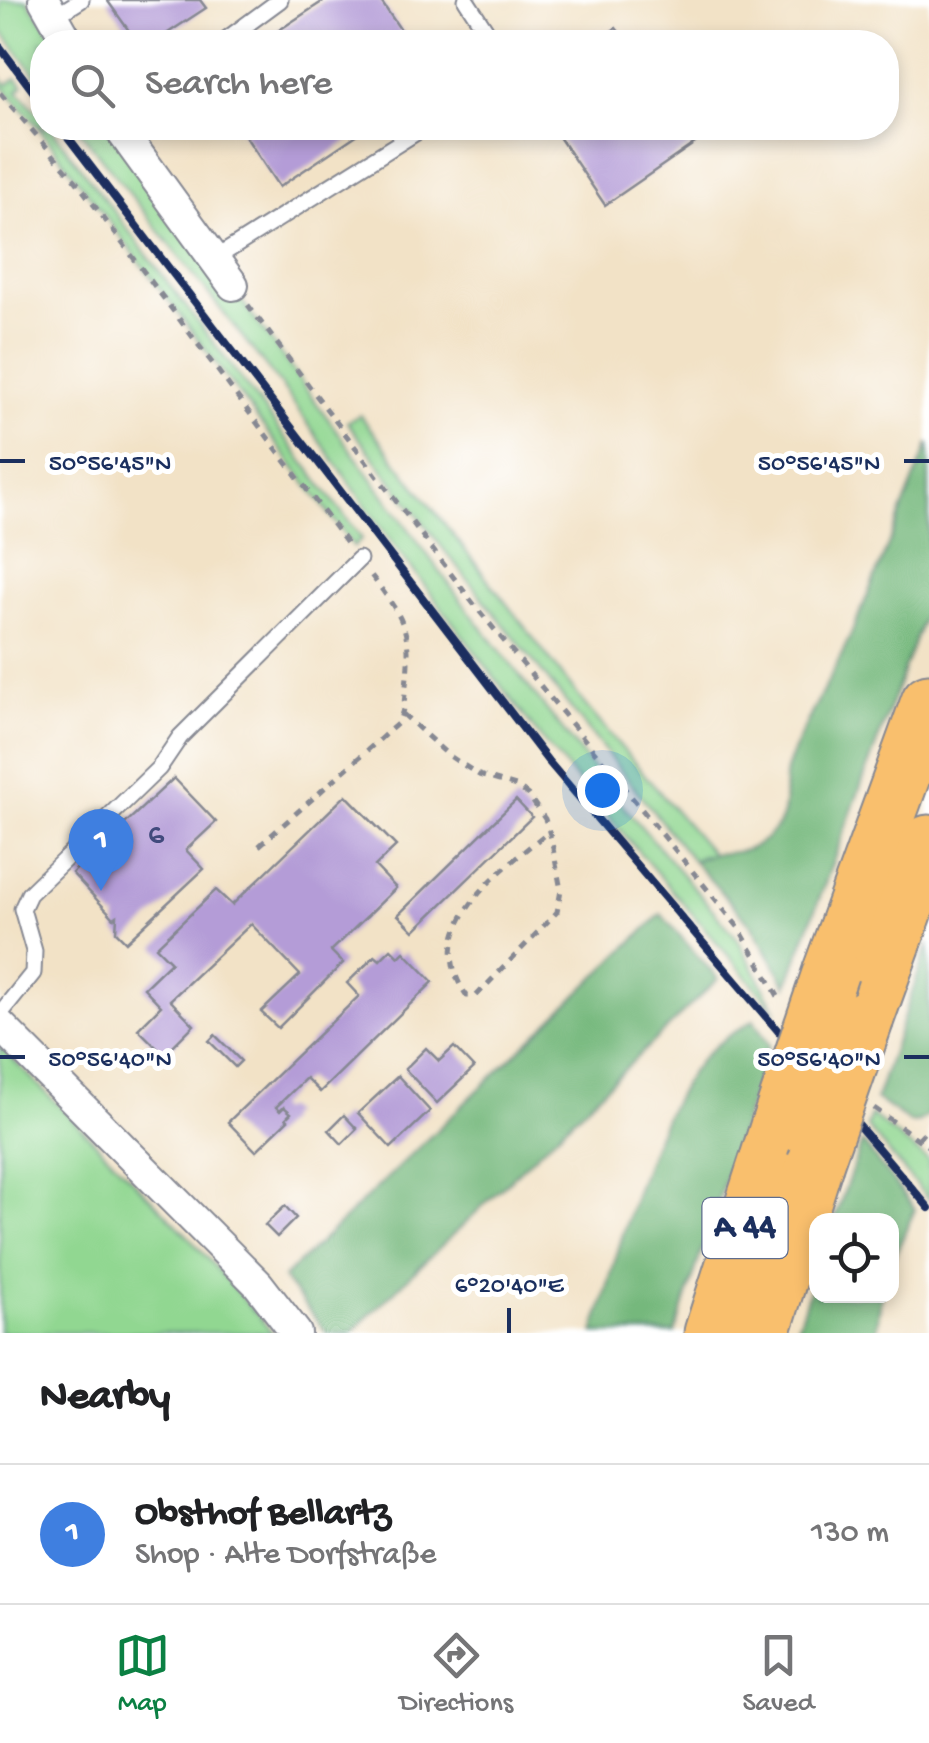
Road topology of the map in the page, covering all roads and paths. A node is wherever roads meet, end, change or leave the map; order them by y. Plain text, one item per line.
1 (81, 0) edge
2 (280, 0) edge
3 (466, 0) edge
4 (55, 20) edge
5 (239, 30) edge
6 (485, 30) edge
7 (0, 93) edge
8 (30, 128) edge
9 (41, 140) edge
10 (129, 140) edge
11 (404, 140) edge
12 (214, 260) junction
13 (233, 285) joint
14 (359, 559) junction
15 (929, 702) edge
16 (404, 714) junction
17 (549, 831) junction
18 (929, 843) edge
19 (260, 846) dead end
20 (782, 1002) dead end
21 (0, 1014) edge
22 (0, 1025) edge
23 (876, 1110) dead end
24 (929, 1127) edge
25 (918, 1139) junction
26 (929, 1147) edge
27 (296, 1333) edge
28 (712, 1333) edge
29 (762, 1333) edge

1 - 4 lane
2 - 5 lane
3 - 6 lane
7 - 8 path
9 - 14 path
10 - 12 street
11 - 12 lane
12 - 13 street
13 - 20 path
14 - 16 path
14 - 21 lane
15 - 28 highway, A 44, bridge
16 - 17 path
16 - 19 path
17 - 17 path
18 - 29 highway, A 44, bridge
22 - 27 street
23 - 25 path
24 - 25 path
25 - 26 path

